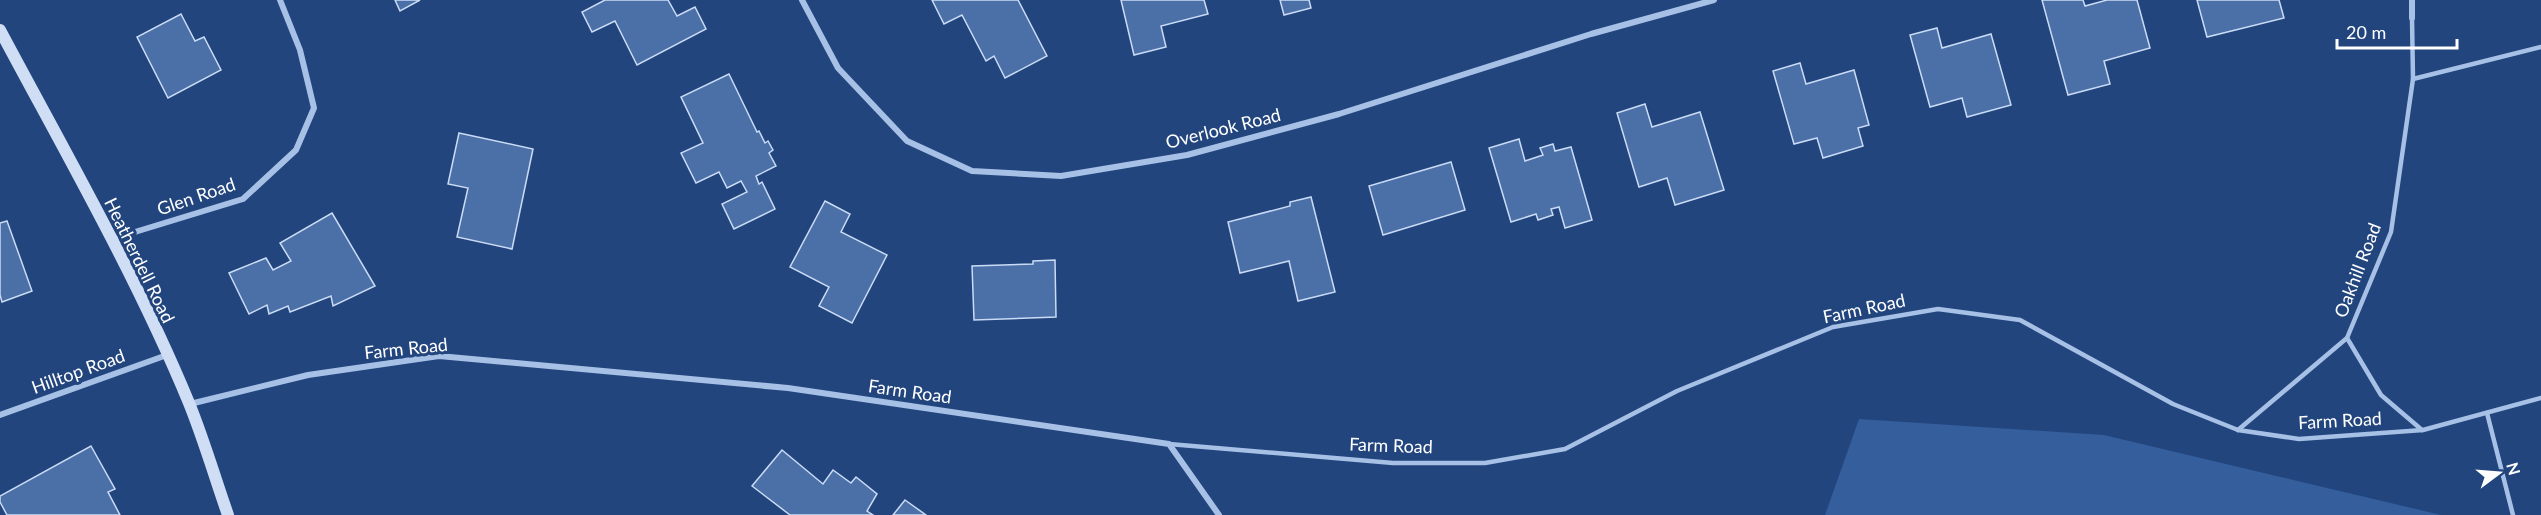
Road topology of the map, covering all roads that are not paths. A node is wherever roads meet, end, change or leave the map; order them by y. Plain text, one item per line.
1 (280, 0) edge
2 (802, 0) edge
3 (1714, 0) edge
4 (2412, 0) edge
5 (2412, 18) joint
6 (0, 30) edge
7 (2541, 46) edge
8 (2413, 79) junction
9 (111, 239) junction
10 (2347, 338) junction
11 (167, 355) junction
12 (2541, 398) edge
13 (189, 404) junction
14 (2487, 413) junction
15 (0, 416) edge
16 (2238, 430) junction
17 (2423, 430) junction
18 (1169, 444) junction
19 (228, 515) edge
20 (1219, 515) edge
21 (2512, 515) edge

1 - 9 street, Glen Road
2 - 3 street, Overlook Road
4 - 5 street, Oakhill Road
5 - 8 lane, Oakhill Road
6 - 9 street, Heatherdell Road
7 - 8 lane
8 - 10 lane, Oakhill Road
9 - 11 street, Heatherdell Road
10 - 16 lane, Oakhill Road
10 - 17 lane
11 - 13 street, Heatherdell Road
11 - 15 street, Hilltop Road
12 - 14 lane, Farm Road
13 - 18 street, Farm Road
13 - 19 street, Heatherdell Road
14 - 17 lane, Farm Road
14 - 21 lane
16 - 17 lane, Farm Road
16 - 18 lane, Farm Road
18 - 20 street

